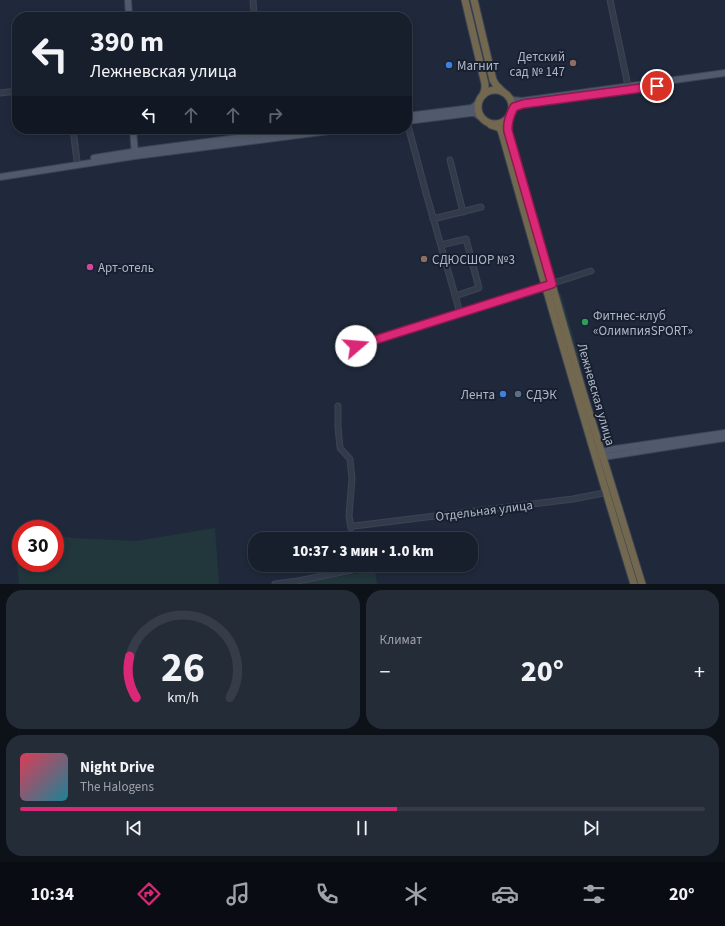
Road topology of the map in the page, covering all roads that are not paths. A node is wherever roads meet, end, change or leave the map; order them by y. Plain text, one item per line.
1 (253, 0) edge
2 (465, 0) edge
3 (474, 0) edge
4 (610, 0) edge
5 (126, 1) edge
6 (125, 12) edge
7 (128, 12) edge
8 (254, 12) edge
9 (725, 73) edge
10 (725, 77) edge
11 (628, 88) junction
12 (12, 92) edge
13 (0, 93) edge
14 (506, 94) junction
15 (481, 97) junction
16 (412, 115) edge
17 (510, 115) junction
18 (480, 117) junction
19 (412, 121) edge
20 (491, 125) junction
21 (74, 134) edge
22 (134, 134) edge
23 (137, 134) edge
24 (273, 134) edge
25 (303, 134) edge
26 (410, 134) edge
27 (137, 154) junction
28 (450, 160) dead end
29 (77, 161) junction
30 (0, 173) edge
31 (0, 177) edge
32 (481, 207) dead end
33 (463, 212) junction
34 (433, 219) junction
35 (440, 245) junction
36 (591, 271) dead end
37 (548, 285) junction
38 (455, 296) junction
39 (460, 313) junction
40 (356, 346) dead end
41 (338, 406) dead end
42 (725, 433) edge
43 (725, 438) edge
44 (599, 454) junction
45 (610, 492) junction
46 (342, 572) edge
47 (275, 584) edge
48 (634, 584) edge
49 (642, 584) edge

1 - 8 street
2 - 15 highway
3 - 14 highway
4 - 11 street
5 - 6 main road
5 - 7 main road
9 - 11 main road
10 - 11 main road
11 - 14 main road
11 - 17 main road
12 - 13 street
14 - 15 highway
14 - 17 highway
15 - 16 main road
15 - 18 highway
17 - 20 highway
17 - 37 highway, Лежневская улица
18 - 19 main road
18 - 20 highway
20 - 37 highway, Лежневская улица
21 - 29 street
22 - 27 main road
23 - 27 main road
24 - 27 main road
25 - 27 main road
26 - 34 street
27 - 29 main road
27 - 31 main road
28 - 33 street
29 - 30 main road
32 - 33 street
33 - 34 street
34 - 35 street
35 - 38 street
35 - 38 street
36 - 37 street
37 - 39 street
37 - 44 highway, Лежневская улица
38 - 39 street
39 - 40 street
41 - 45 street, Отдельная улица
42 - 44 main road
43 - 44 main road
44 - 45 highway, Лежневская улица
45 - 48 highway, Лежневская улица
45 - 49 highway, Лежневская улица
46 - 47 street

